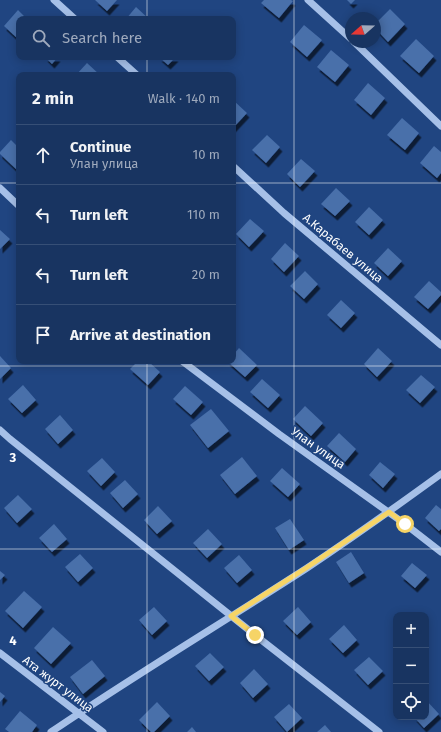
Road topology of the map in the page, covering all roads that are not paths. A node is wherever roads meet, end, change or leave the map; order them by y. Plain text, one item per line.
1 (54, 0) edge
2 (308, 0) edge
3 (72, 16) edge
4 (345, 34) edge
5 (360, 48) edge
6 (120, 60) edge
7 (134, 72) edge
8 (441, 126) edge
9 (236, 169) edge
10 (0, 188) edge
11 (16, 203) edge
12 (441, 345) edge
13 (186, 364) edge
14 (0, 430) edge
15 (441, 474) edge
16 (389, 512) junction
17 (441, 552) edge
18 (231, 616) junction
19 (0, 653) edge
20 (79, 713) junction
21 (51, 732) edge
22 (103, 732) edge
23 (379, 732) edge

1 - 3 street
2 - 4 street
5 - 8 street
6 - 7 street
9 - 12 street, А.Карабаев улица
10 - 11 street
13 - 16 street, Улан улица
14 - 18 street
15 - 16 street
16 - 17 street, Улан улица
16 - 18 street
18 - 20 street
18 - 23 street
19 - 20 street, Ата журт улица
20 - 21 street
20 - 22 street, Ата журт улица

